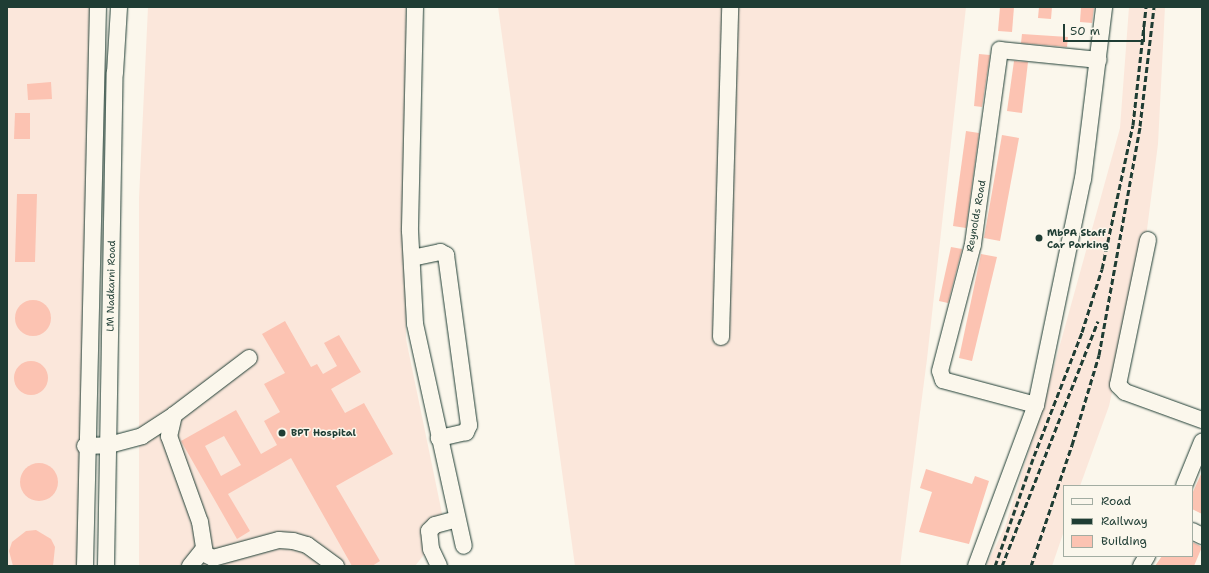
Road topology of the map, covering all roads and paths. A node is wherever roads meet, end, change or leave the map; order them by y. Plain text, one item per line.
1 (98, 7) edge
2 (119, 7) edge
3 (415, 7) edge
4 (730, 7) edge
5 (1104, 7) edge
6 (1098, 60) junction
7 (1148, 240) dead end
8 (412, 258) junction
9 (721, 337) dead end
10 (250, 358) dead end
11 (1036, 405) junction
12 (174, 415) junction
13 (1202, 420) edge
14 (439, 438) junction
15 (1202, 442) edge
16 (109, 445) junction
17 (85, 446) junction
18 (1184, 485) edge
19 (457, 519) junction
20 (464, 546) dead end
21 (204, 549) junction
22 (1146, 557) edge
23 (84, 566) edge
24 (106, 566) edge
25 (190, 566) edge
26 (336, 566) edge
27 (439, 566) edge
28 (976, 566) edge
29 (1141, 566) edge

1 - 17 street, LM Nadkarni Road
2 - 16 street, LM Nadkarni Road
3 - 8 street
4 - 9 street
5 - 6 street
6 - 11 street
6 - 11 street, Reynolds Road
7 - 13 street
8 - 14 street
8 - 14 street
10 - 12 street
11 - 28 street
12 - 16 street
12 - 21 street
14 - 19 street
15 - 18 street
16 - 17 street
16 - 24 street, LM Nadkarni Road
17 - 23 street, LM Nadkarni Road
19 - 20 street
19 - 27 street
21 - 25 street
21 - 26 street
22 - 29 street

